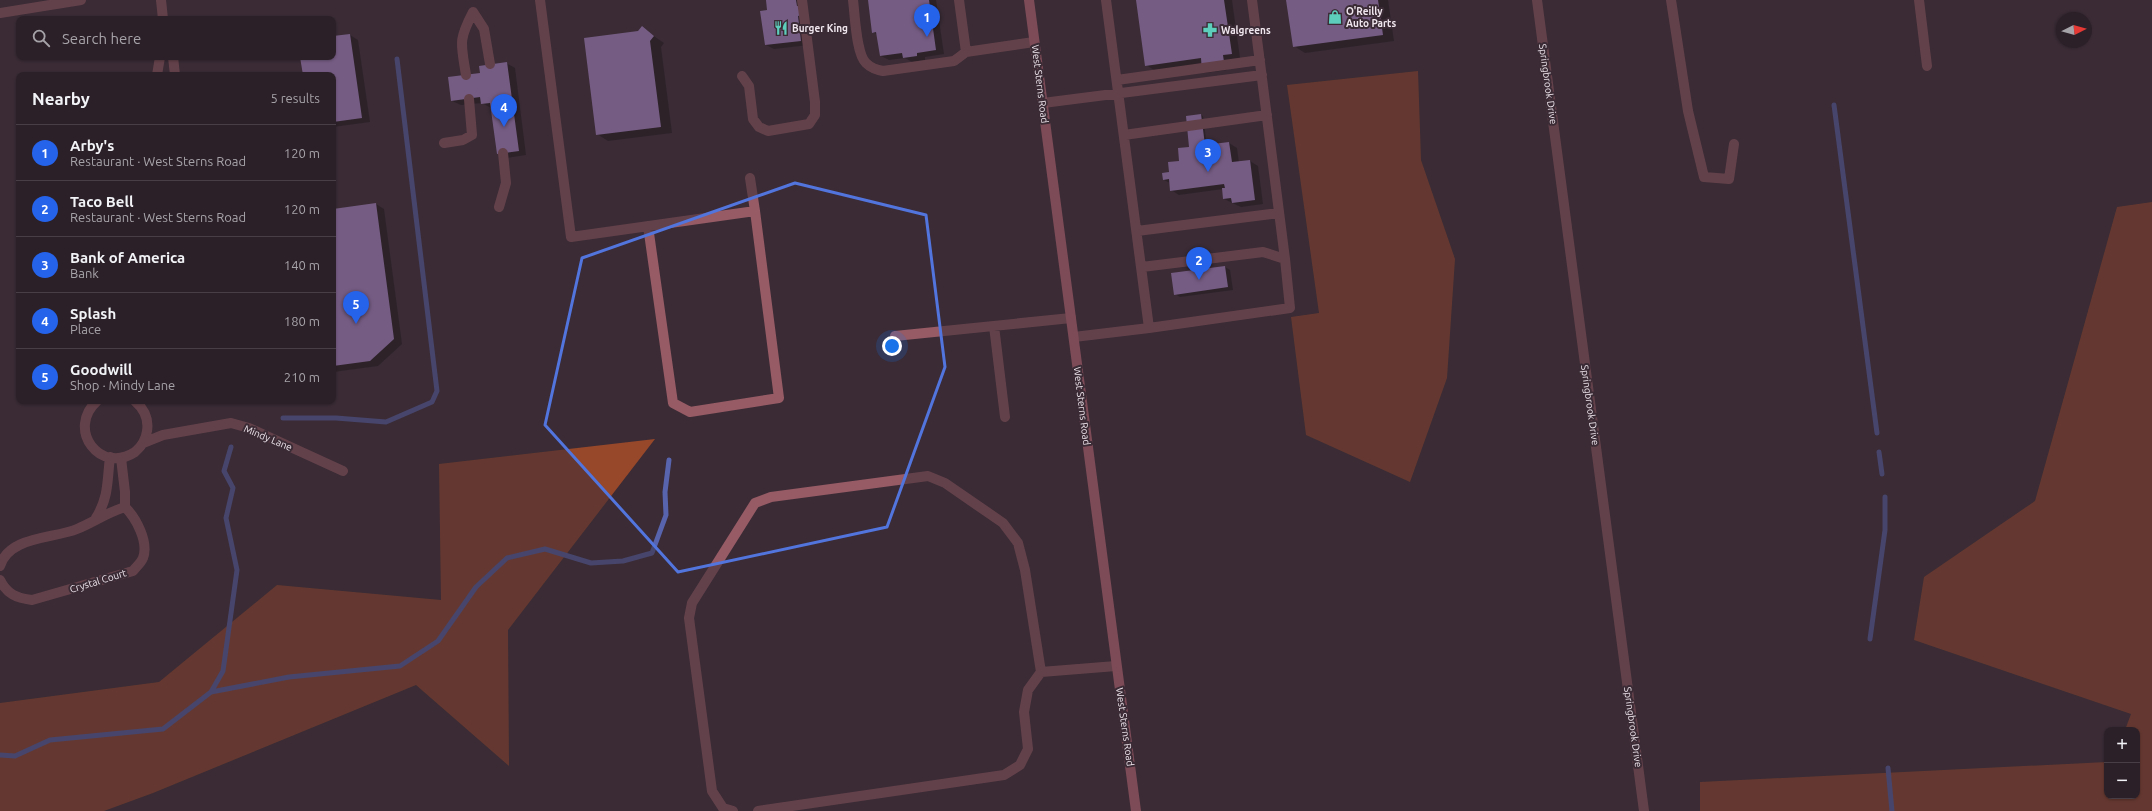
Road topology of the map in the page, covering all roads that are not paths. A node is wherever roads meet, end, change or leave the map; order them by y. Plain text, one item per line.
1 (81, 0) edge
2 (161, 0) edge
3 (540, 0) edge
4 (802, 0) edge
5 (853, 0) edge
6 (959, 0) edge
7 (1029, 0) edge
8 (1106, 0) edge
9 (1252, 0) edge
10 (1537, 0) edge
11 (1671, 0) edge
12 (1919, 0) edge
13 (0, 13) edge
14 (163, 16) edge
15 (1034, 42) junction
16 (966, 52) junction
17 (160, 60) edge
18 (173, 60) edge
19 (1260, 60) junction
20 (490, 64) dead end
21 (1927, 66) dead end
22 (158, 72) edge
23 (175, 72) edge
24 (466, 75) dead end
25 (1262, 75) junction
26 (742, 76) dead end
27 (1117, 80) junction
28 (1119, 94) junction
29 (469, 99) dead end
30 (1043, 103) junction
31 (1267, 115) junction
32 (1124, 135) junction
33 (444, 143) dead end
34 (1734, 144) dead end
35 (503, 153) dead end
36 (750, 178) dead end
37 (499, 207) dead end
38 (755, 210) junction
39 (1279, 213) junction
40 (648, 226) junction
41 (1137, 231) junction
42 (1285, 259) junction
43 (1142, 267) junction
44 (1071, 318) junction
45 (994, 326) junction
46 (1149, 328) junction
47 (895, 336) dead end
48 (1074, 337) junction
49 (94, 404) edge
50 (138, 404) edge
51 (1006, 417) dead end
52 (143, 443) junction
53 (110, 457) junction
54 (121, 458) junction
55 (343, 470) dead end
56 (125, 507) junction
57 (96, 518) junction
58 (0, 566) edge
59 (0, 580) edge
60 (1116, 666) junction
61 (1040, 672) junction
62 (733, 811) edge
63 (758, 811) edge
64 (1136, 811) edge
65 (1644, 811) edge

1 - 13 street
2 - 14 street
3 - 40 street
4 - 26 street
5 - 16 street
6 - 16 street
7 - 15 main road, West Sterns Road
8 - 27 street
9 - 19 street
10 - 65 street, Springbrook Drive
11 - 34 street
12 - 21 street
15 - 16 street
15 - 30 main road, West Sterns Road
17 - 22 street
18 - 23 street
19 - 25 street
19 - 27 street
20 - 24 street
25 - 28 street
25 - 31 street
27 - 28 street
28 - 30 street
28 - 32 street
29 - 33 street
30 - 44 main road, West Sterns Road
31 - 32 street
31 - 39 street
32 - 41 street
35 - 37 street
36 - 38 street
38 - 40 street
38 - 40 street
39 - 41 street
39 - 42 street
41 - 43 street
42 - 43 street
42 - 46 street
43 - 46 street
44 - 45 street
44 - 48 main road, West Sterns Road
45 - 47 street
45 - 51 street
46 - 48 street
48 - 60 main road, West Sterns Road
49 - 53 street
50 - 52 street
52 - 54 street, Mindy Lane
52 - 55 street, Mindy Lane
53 - 54 street
53 - 57 street
54 - 56 street
56 - 57 street
56 - 59 street, Crystal Court
57 - 58 street
60 - 61 street
60 - 64 main road, West Sterns Road
61 - 62 street
61 - 63 street

